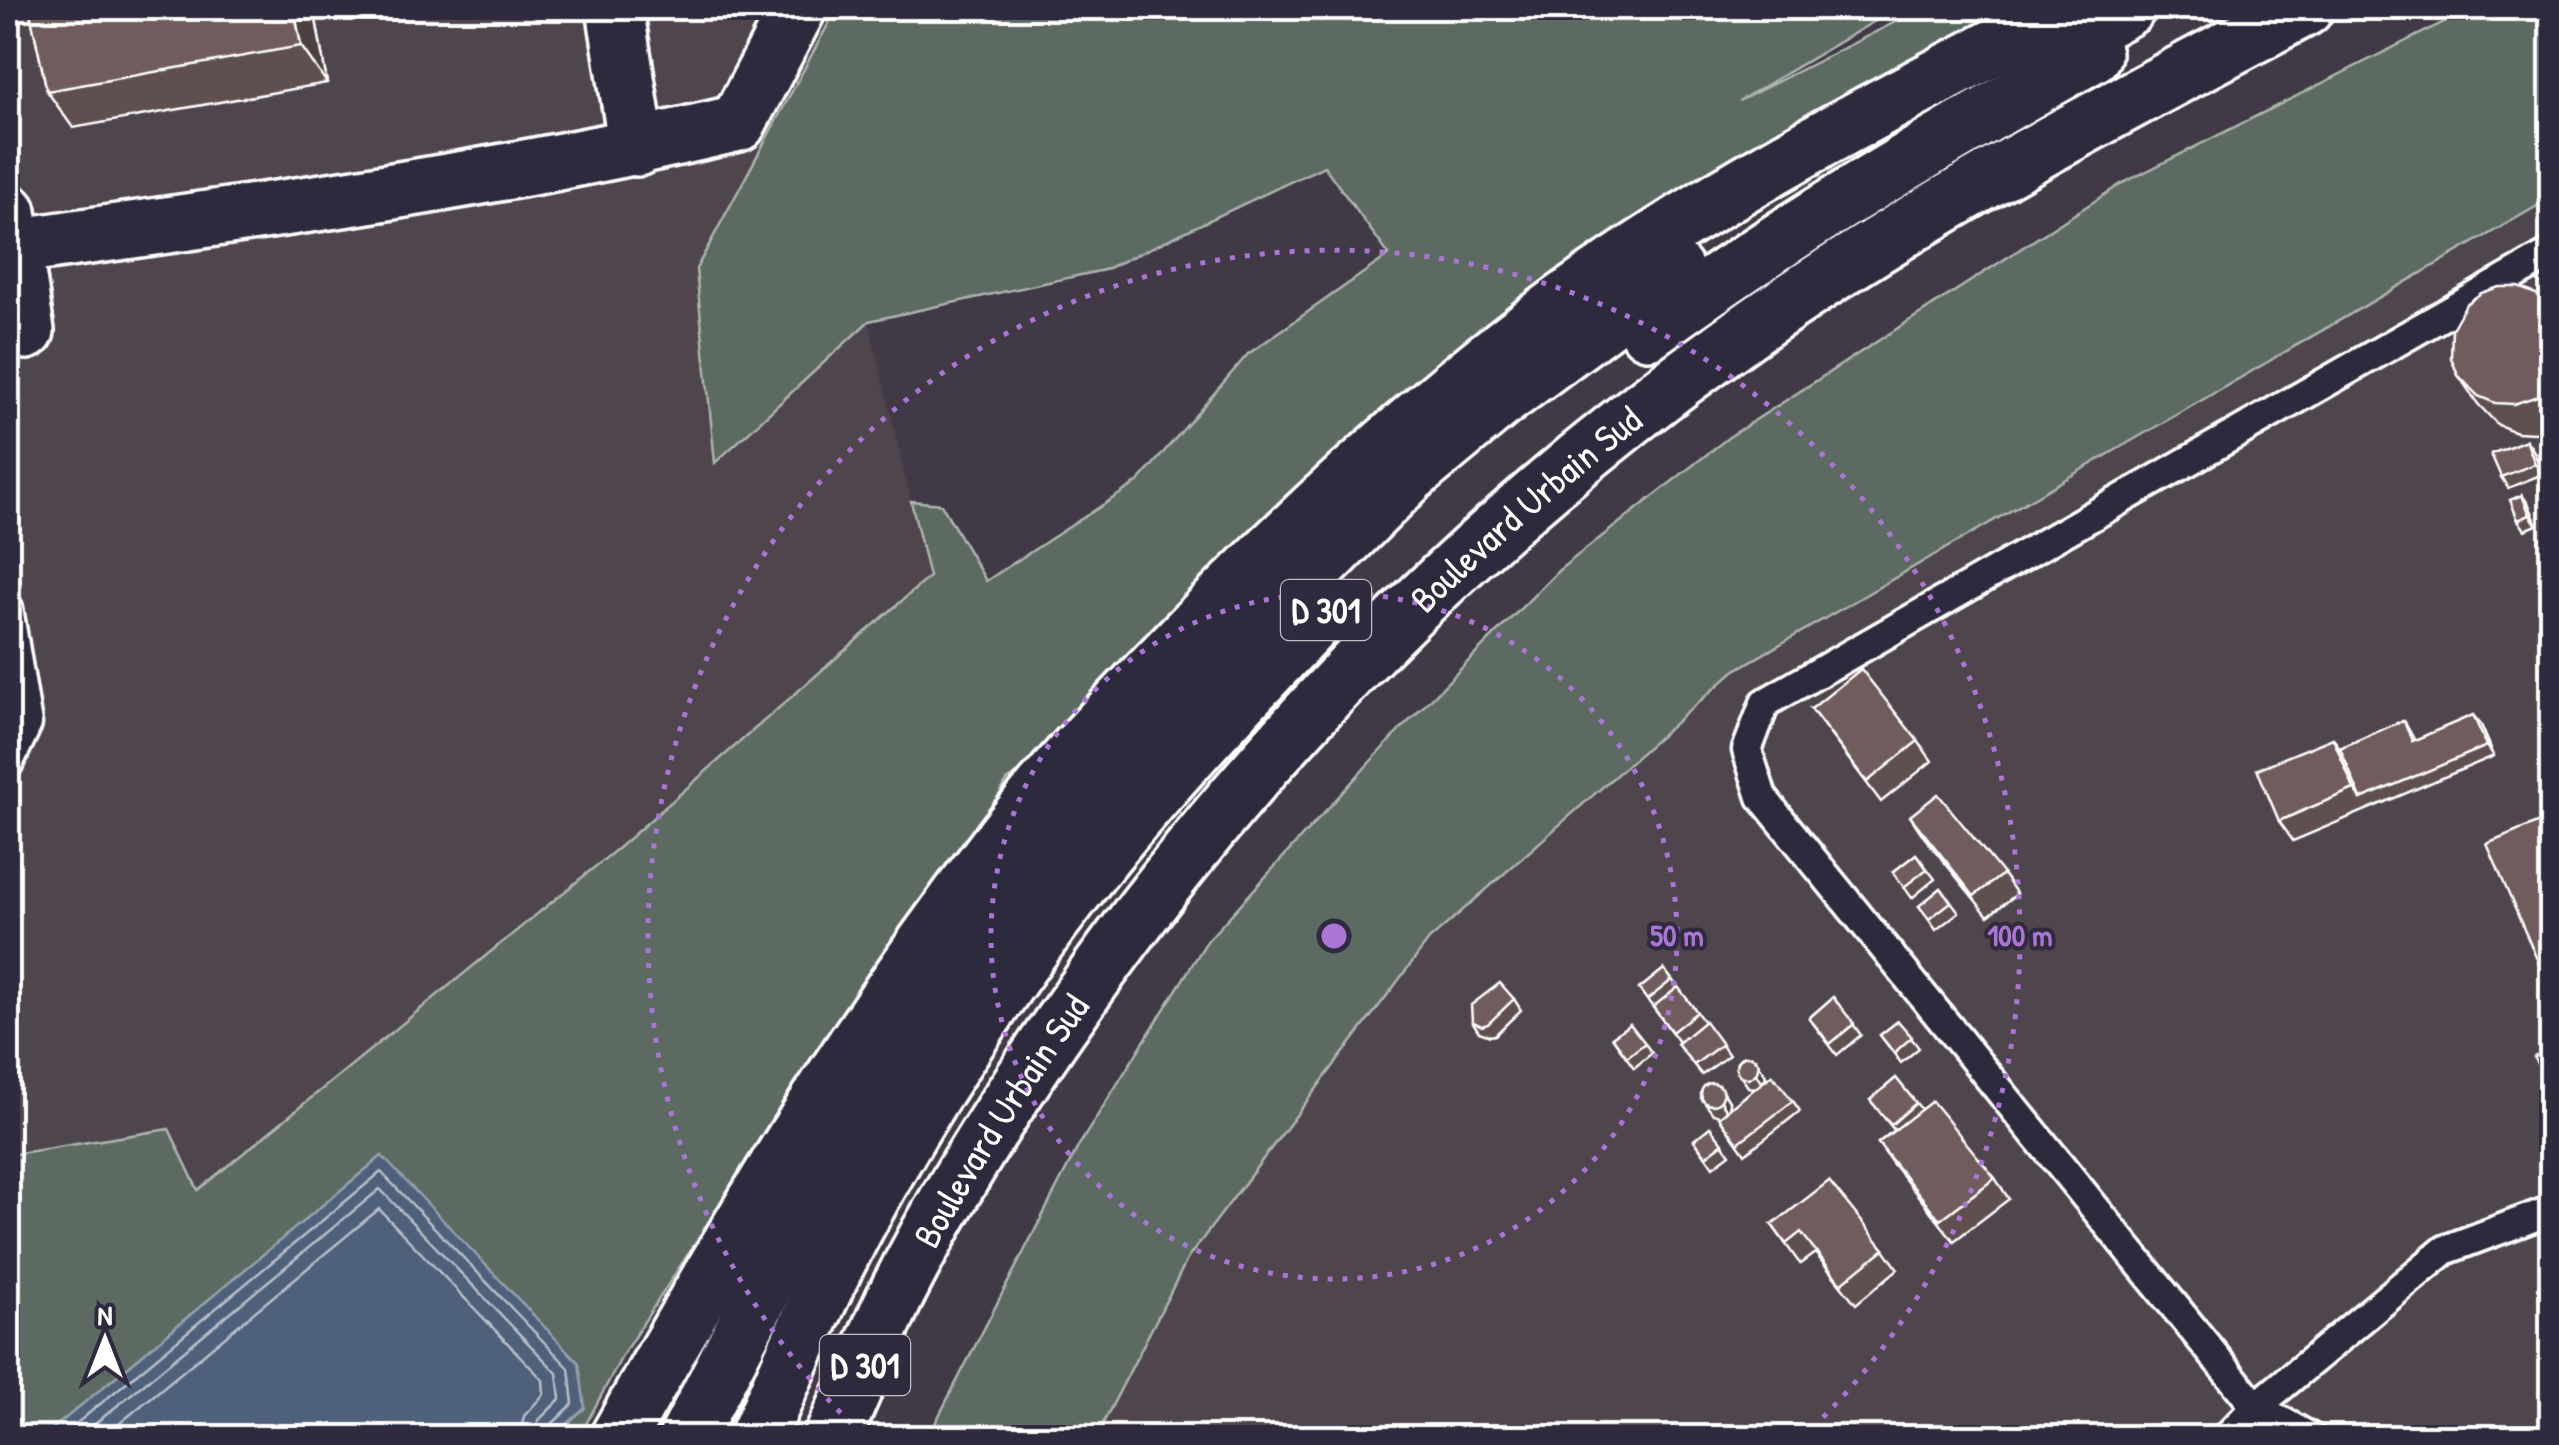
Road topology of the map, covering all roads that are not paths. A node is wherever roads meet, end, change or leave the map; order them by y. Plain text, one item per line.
1 (614, 8) edge
2 (798, 8) edge
3 (2070, 8) edge
4 (2127, 8) edge
5 (2160, 8) edge
6 (2305, 8) edge
7 (638, 148) junction
8 (10, 230) edge
9 (2552, 253) edge
10 (26, 331) dead end
11 (8, 608) edge
12 (8, 764) edge
13 (2552, 1210) edge
14 (897, 1293) junction
15 (2256, 1407) junction
16 (618, 1438) edge
17 (688, 1438) edge
18 (757, 1438) edge
19 (832, 1438) edge
20 (854, 1438) edge
21 (2226, 1438) edge
22 (2311, 1438) edge

1 - 7 main road
2 - 7 main road
3 - 16 main road
4 - 17 main road
5 - 18 main road, D 301
6 - 14 main road, Boulevard Urbain Sud / D 301
7 - 8 main road
8 - 10 main road
9 - 15 lane
11 - 12 lane
13 - 15 lane
14 - 19 main road, Boulevard Urbain Sud / D 301
14 - 20 main road
15 - 21 lane
15 - 22 lane

